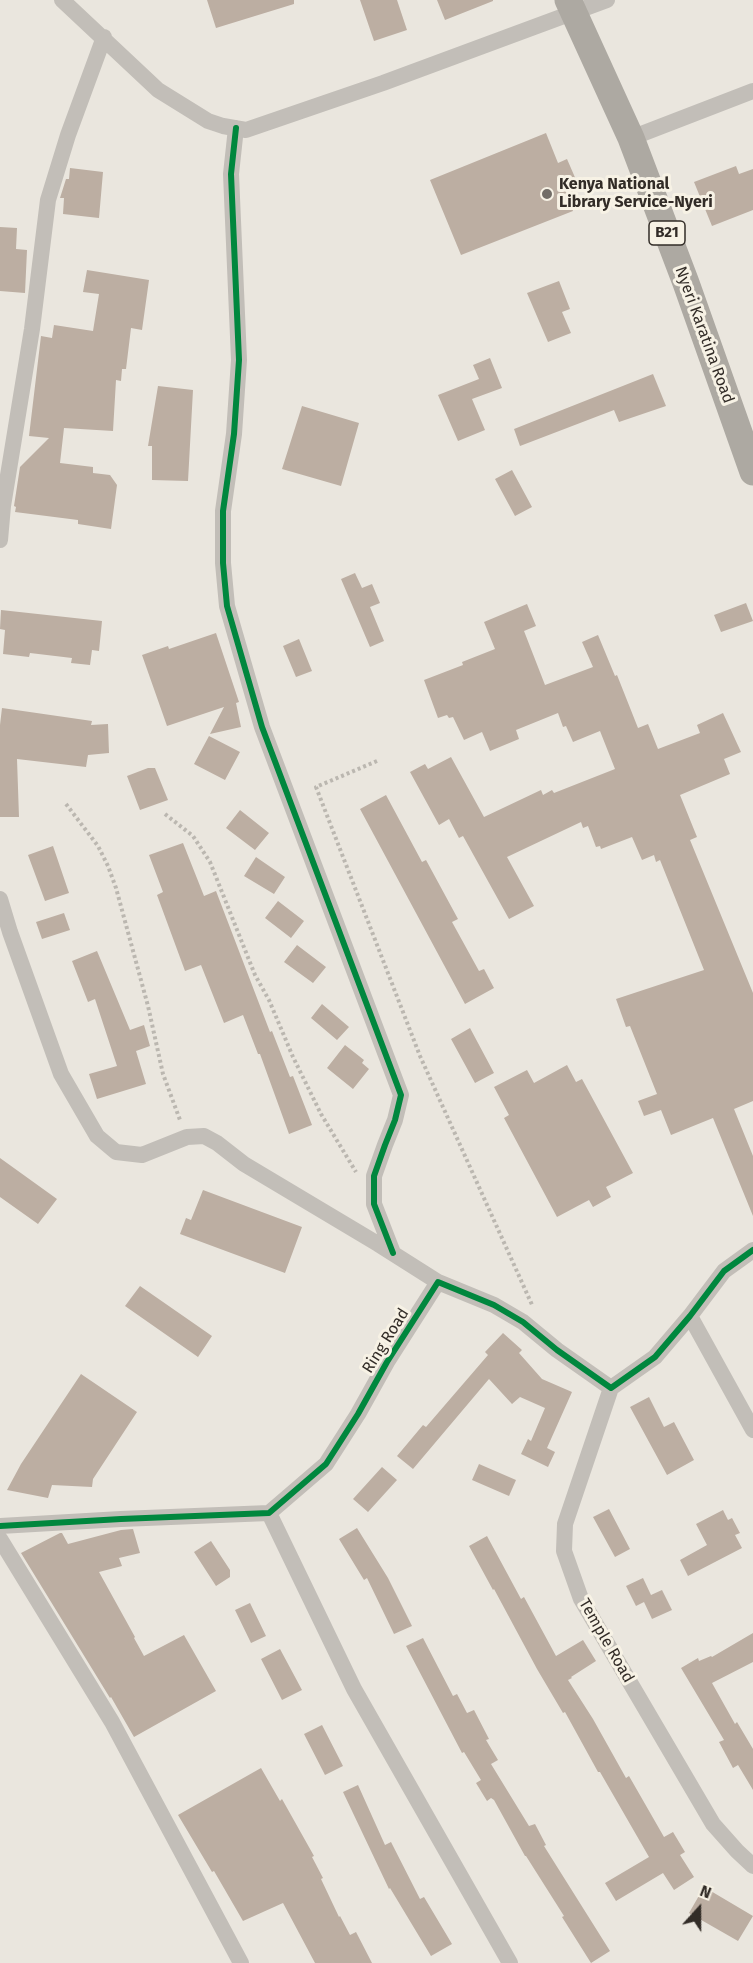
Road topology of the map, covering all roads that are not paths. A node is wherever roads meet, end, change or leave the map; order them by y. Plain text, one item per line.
1 (62, 0) edge
2 (607, 0) edge
3 (570, 7) edge
4 (104, 37) junction
5 (753, 92) edge
6 (237, 128) junction
7 (631, 138) junction
8 (753, 472) edge
9 (0, 540) edge
10 (0, 899) edge
11 (753, 1250) edge
12 (393, 1253) junction
13 (438, 1282) junction
14 (690, 1316) junction
15 (611, 1388) junction
16 (753, 1430) edge
17 (269, 1513) junction
18 (0, 1526) edge
19 (0, 1539) edge
20 (753, 1866) edge
21 (241, 1963) edge
22 (510, 1963) edge

1 - 4 street
2 - 3 street
3 - 6 street
3 - 7 highway, Nyeri Karatina Road / B21
4 - 6 street
4 - 9 street
5 - 7 street
6 - 12 street
7 - 8 highway, Nyeri Karatina Road / B21
10 - 12 street
11 - 14 street
12 - 13 street
13 - 15 street
13 - 17 street, Ring Road
14 - 15 street
14 - 16 street
15 - 20 street, Temple Road
17 - 18 street
17 - 22 street
19 - 21 street

